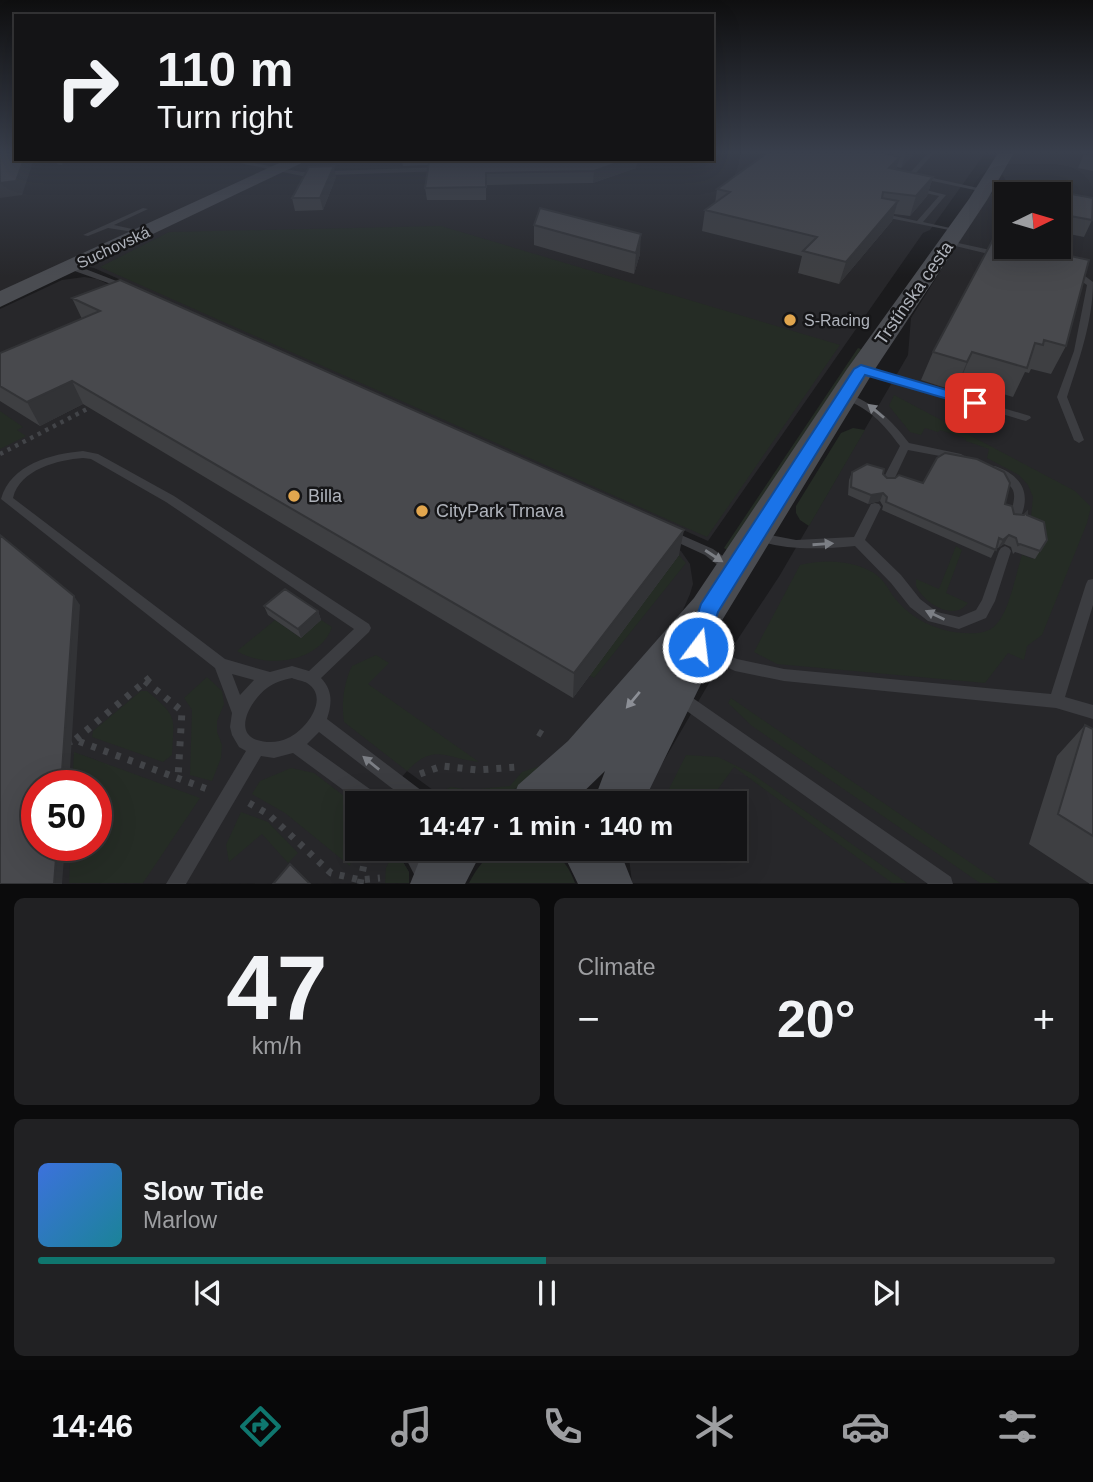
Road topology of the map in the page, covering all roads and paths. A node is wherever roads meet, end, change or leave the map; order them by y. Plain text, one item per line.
1 (226, 194) edge
2 (940, 194) edge
3 (980, 194) edge
4 (145, 209) dead end
5 (880, 215) edge
6 (919, 223) junction
7 (108, 226) junction
8 (144, 233) junction
9 (86, 235) dead end
10 (953, 237) junction
11 (994, 250) edge
12 (72, 267) junction
13 (1064, 269) edge
14 (1092, 284) edge
15 (144, 294) edge
16 (0, 300) edge
17 (1088, 321) edge
18 (861, 369) junction
19 (845, 396) junction
20 (89, 408) edge
21 (1026, 418) dead end
22 (1079, 440) dead end
23 (905, 446) junction
24 (0, 454) edge
25 (974, 462) edge
26 (987, 466) edge
27 (888, 481) edge
28 (875, 507) dead end
29 (1016, 519) edge
30 (659, 529) edge
31 (756, 536) junction
32 (858, 541) junction
33 (1005, 551) dead end
34 (735, 572) junction
35 (1093, 584) edge
36 (703, 629) junction
37 (221, 664) junction
38 (153, 675) dead end
39 (312, 677) junction
40 (269, 678) junction
41 (145, 681) junction
42 (674, 693) junction
43 (1056, 701) junction
44 (239, 712) junction
45 (1093, 712) edge
46 (318, 722) junction
47 (75, 740) junction
48 (294, 744) junction
49 (57, 746) edge
50 (257, 748) junction
51 (417, 776) dead end
52 (178, 778) junction
53 (525, 785) edge
54 (207, 789) dead end
55 (359, 791) edge
56 (408, 791) edge
57 (622, 791) edge
58 (249, 803) dead end
59 (364, 861) edge
60 (416, 861) edge
61 (448, 861) edge
62 (380, 878) dead end
63 (360, 882) edge
64 (174, 884) edge
65 (428, 884) edge
66 (438, 884) edge
67 (944, 884) edge

1 - 8 main road, Suchovská
2 - 6 lane
3 - 10 main road, Trstínska cesta
4 - 7 lane
5 - 6 lane
6 - 10 lane
7 - 8 lane
7 - 9 lane
8 - 12 main road, Suchovská
10 - 11 lane
10 - 18 main road, Trstínska cesta
12 - 15 lane
12 - 16 main road, Suchovská
13 - 14 lane
14 - 17 lane
17 - 22 lane
18 - 19 main road, Trstínska cesta
18 - 21 lane
23 -> 19 lane
19 - 31 main road, Trstínska cesta
20 - 24 path
23 - 25 lane
23 - 27 lane
26 - 29 lane
28 - 32 lane
30 -> 34 lane
31 -> 32 lane
31 - 34 main road, Trstínska cesta
33 -> 32 lane
34 - 36 main road, Trstínska cesta
35 - 43 lane
36 - 42 main road, Trstínska cesta
36 - 43 lane
36 -> 53 main road, Trstínska cesta
37 - 39 lane
37 - 40 lane
37 - 44 lane
38 - 41 path
39 - 40 lane
39 - 46 lane
40 - 44 lane
41 - 47 path
41 - 52 path
42 - 57 main road, Trstínska cesta
42 - 67 lane
43 - 45 lane
44 - 50 lane
46 - 48 lane
56 -> 46 lane
47 - 49 path
47 - 52 path
48 - 50 lane
48 - 55 lane
50 - 64 lane
51 - 53 path
52 - 54 path
58 - 63 path
59 - 63 path
60 - 65 lane
61 - 66 main road
62 - 63 path

